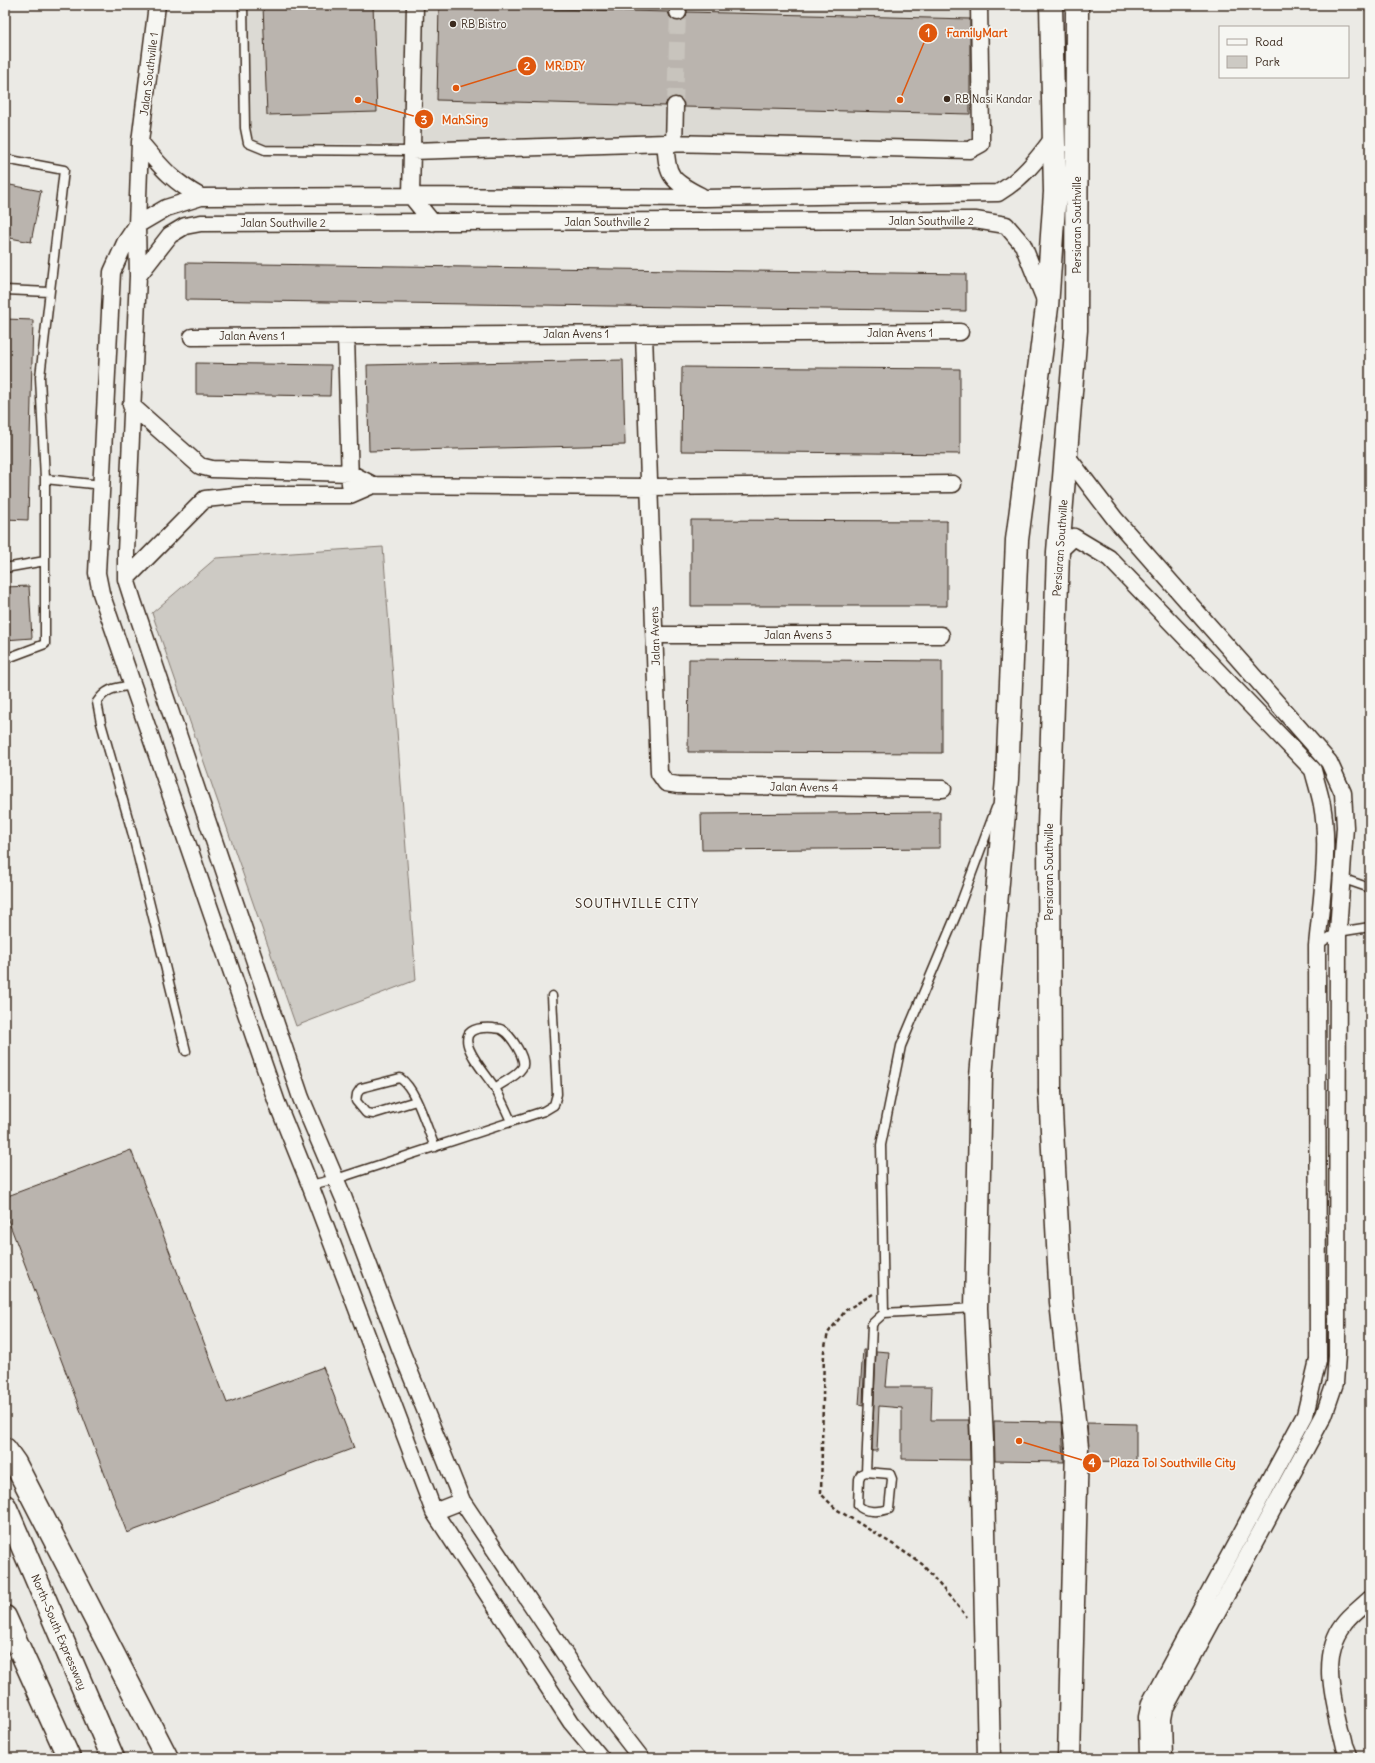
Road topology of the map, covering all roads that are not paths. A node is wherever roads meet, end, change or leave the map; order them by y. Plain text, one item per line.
1 (157, 5) edge
2 (243, 5) edge
3 (415, 5) edge
4 (979, 5) edge
5 (1051, 5) edge
6 (1077, 5) edge
7 (675, 106) tunnel mouth
8 (1053, 138) junction
9 (140, 142) junction
10 (670, 144) junction
11 (412, 151) junction
12 (5, 159) edge
13 (411, 196) junction
14 (201, 197) junction
15 (705, 198) junction
16 (433, 223) junction
17 (137, 225) junction
18 (138, 276) junction
19 (5, 290) edge
20 (49, 292) junction
21 (1047, 307) junction
22 (960, 332) dead end
23 (644, 334) junction
24 (346, 336) junction
25 (192, 337) dead end
26 (131, 405) junction
27 (1066, 455) junction
28 (243, 470) junction
29 (299, 471) junction
30 (350, 473) junction
31 (45, 479) junction
32 (953, 484) dead end
33 (102, 485) junction
34 (373, 486) junction
35 (650, 487) junction
36 (244, 495) junction
37 (350, 495) junction
38 (300, 496) junction
39 (1058, 552) junction
40 (45, 561) junction
41 (5, 568) edge
42 (126, 578) junction
43 (655, 635) junction
44 (942, 635) dead end
45 (5, 659) edge
46 (133, 685) junction
47 (1007, 779) junction
48 (666, 782) joint
49 (942, 789) dead end
50 (1341, 878) junction
51 (1370, 888) edge
52 (1370, 927) edge
53 (1338, 932) junction
54 (1317, 946) junction
55 (552, 996) dead end
56 (186, 1051) dead end
57 (495, 1088) junction
58 (416, 1101) junction
59 (511, 1121) junction
60 (435, 1146) junction
61 (336, 1179) junction
62 (310, 1186) junction
63 (976, 1308) junction
64 (884, 1313) junction
65 (5, 1449) edge
66 (866, 1472) junction
67 (462, 1501) junction
68 (5, 1506) edge
69 (434, 1512) junction
70 (1370, 1599) edge
71 (5, 1618) edge
72 (18, 1646) junction
73 (51, 1758) edge
74 (69, 1758) edge
75 (113, 1758) edge
76 (166, 1758) edge
77 (601, 1758) edge
78 (641, 1758) edge
79 (989, 1758) edge
80 (1069, 1758) edge
81 (1148, 1758) edge
82 (1164, 1758) edge
83 (1348, 1758) edge

1 - 9 street, Jalan Southville 1
2 - 11 lane
3 - 11 street
4 - 10 street
5 - 8 main road, Persiaran Southville
6 - 27 main road, Persiaran Southville
7 - 10 street
8 - 15 street
8 - 21 main road, Persiaran Southville
9 - 14 street
9 - 17 street, Jalan Southville 1
10 - 11 street
10 - 15 street
11 - 13 street
12 - 20 lane
13 - 14 street
13 - 15 street
13 - 16 street
14 - 17 street
16 - 18 street, Jalan Southville 2
16 - 21 street, Jalan Southville 2
17 - 18 street, Jalan Southville 1
17 - 33 street
18 - 26 street, Jalan Southville 1
19 - 20 lane
20 - 31 lane
21 - 47 main road, Persiaran Southville
22 - 23 street, Jalan Avens 1
23 - 24 street, Jalan Avens 1
23 - 35 street, Jalan Avens
24 - 25 street, Jalan Avens 1
24 - 30 street
26 - 28 street
26 - 42 street, Jalan Southville 1
27 - 39 main road, Persiaran Southville
27 - 50 street
28 - 29 street
28 - 36 street
29 - 30 street
29 - 38 street
30 - 34 street
30 - 37 street
31 - 33 lane
31 - 40 lane
32 - 35 street
33 - 46 street
34 - 35 street
34 - 37 street
35 - 43 street, Jalan Avens
36 - 38 street
36 - 42 street
37 - 38 street
39 - 54 street
39 - 80 main road, Persiaran Southville
40 - 41 lane
40 - 45 lane
42 - 61 street
43 - 44 street, Jalan Avens 3
43 - 48 street, Jalan Avens
46 - 56 lane
46 - 62 street
47 - 63 main road, Persiaran Southville
47 - 64 lane
48 - 49 street, Jalan Avens 4
50 - 51 lane
50 - 53 street
52 - 53 lane
53 - 54 lane
53 - 82 street
54 - 81 street
55 - 59 lane
57 - 57 lane
57 - 59 lane
58 - 58 lane
58 - 60 lane
59 - 60 lane
60 - 61 lane
61 - 62 lane
61 - 67 street
62 - 69 street
63 - 64 lane
63 - 79 main road, Persiaran Southville
64 - 66 lane
65 - 76 main road
66 - 66 lane
67 - 69 street
67 - 78 street
68 - 75 main road, North–South Expressway
69 - 77 street
70 - 83 street
71 - 72 main road
72 - 73 main road
72 - 74 main road

